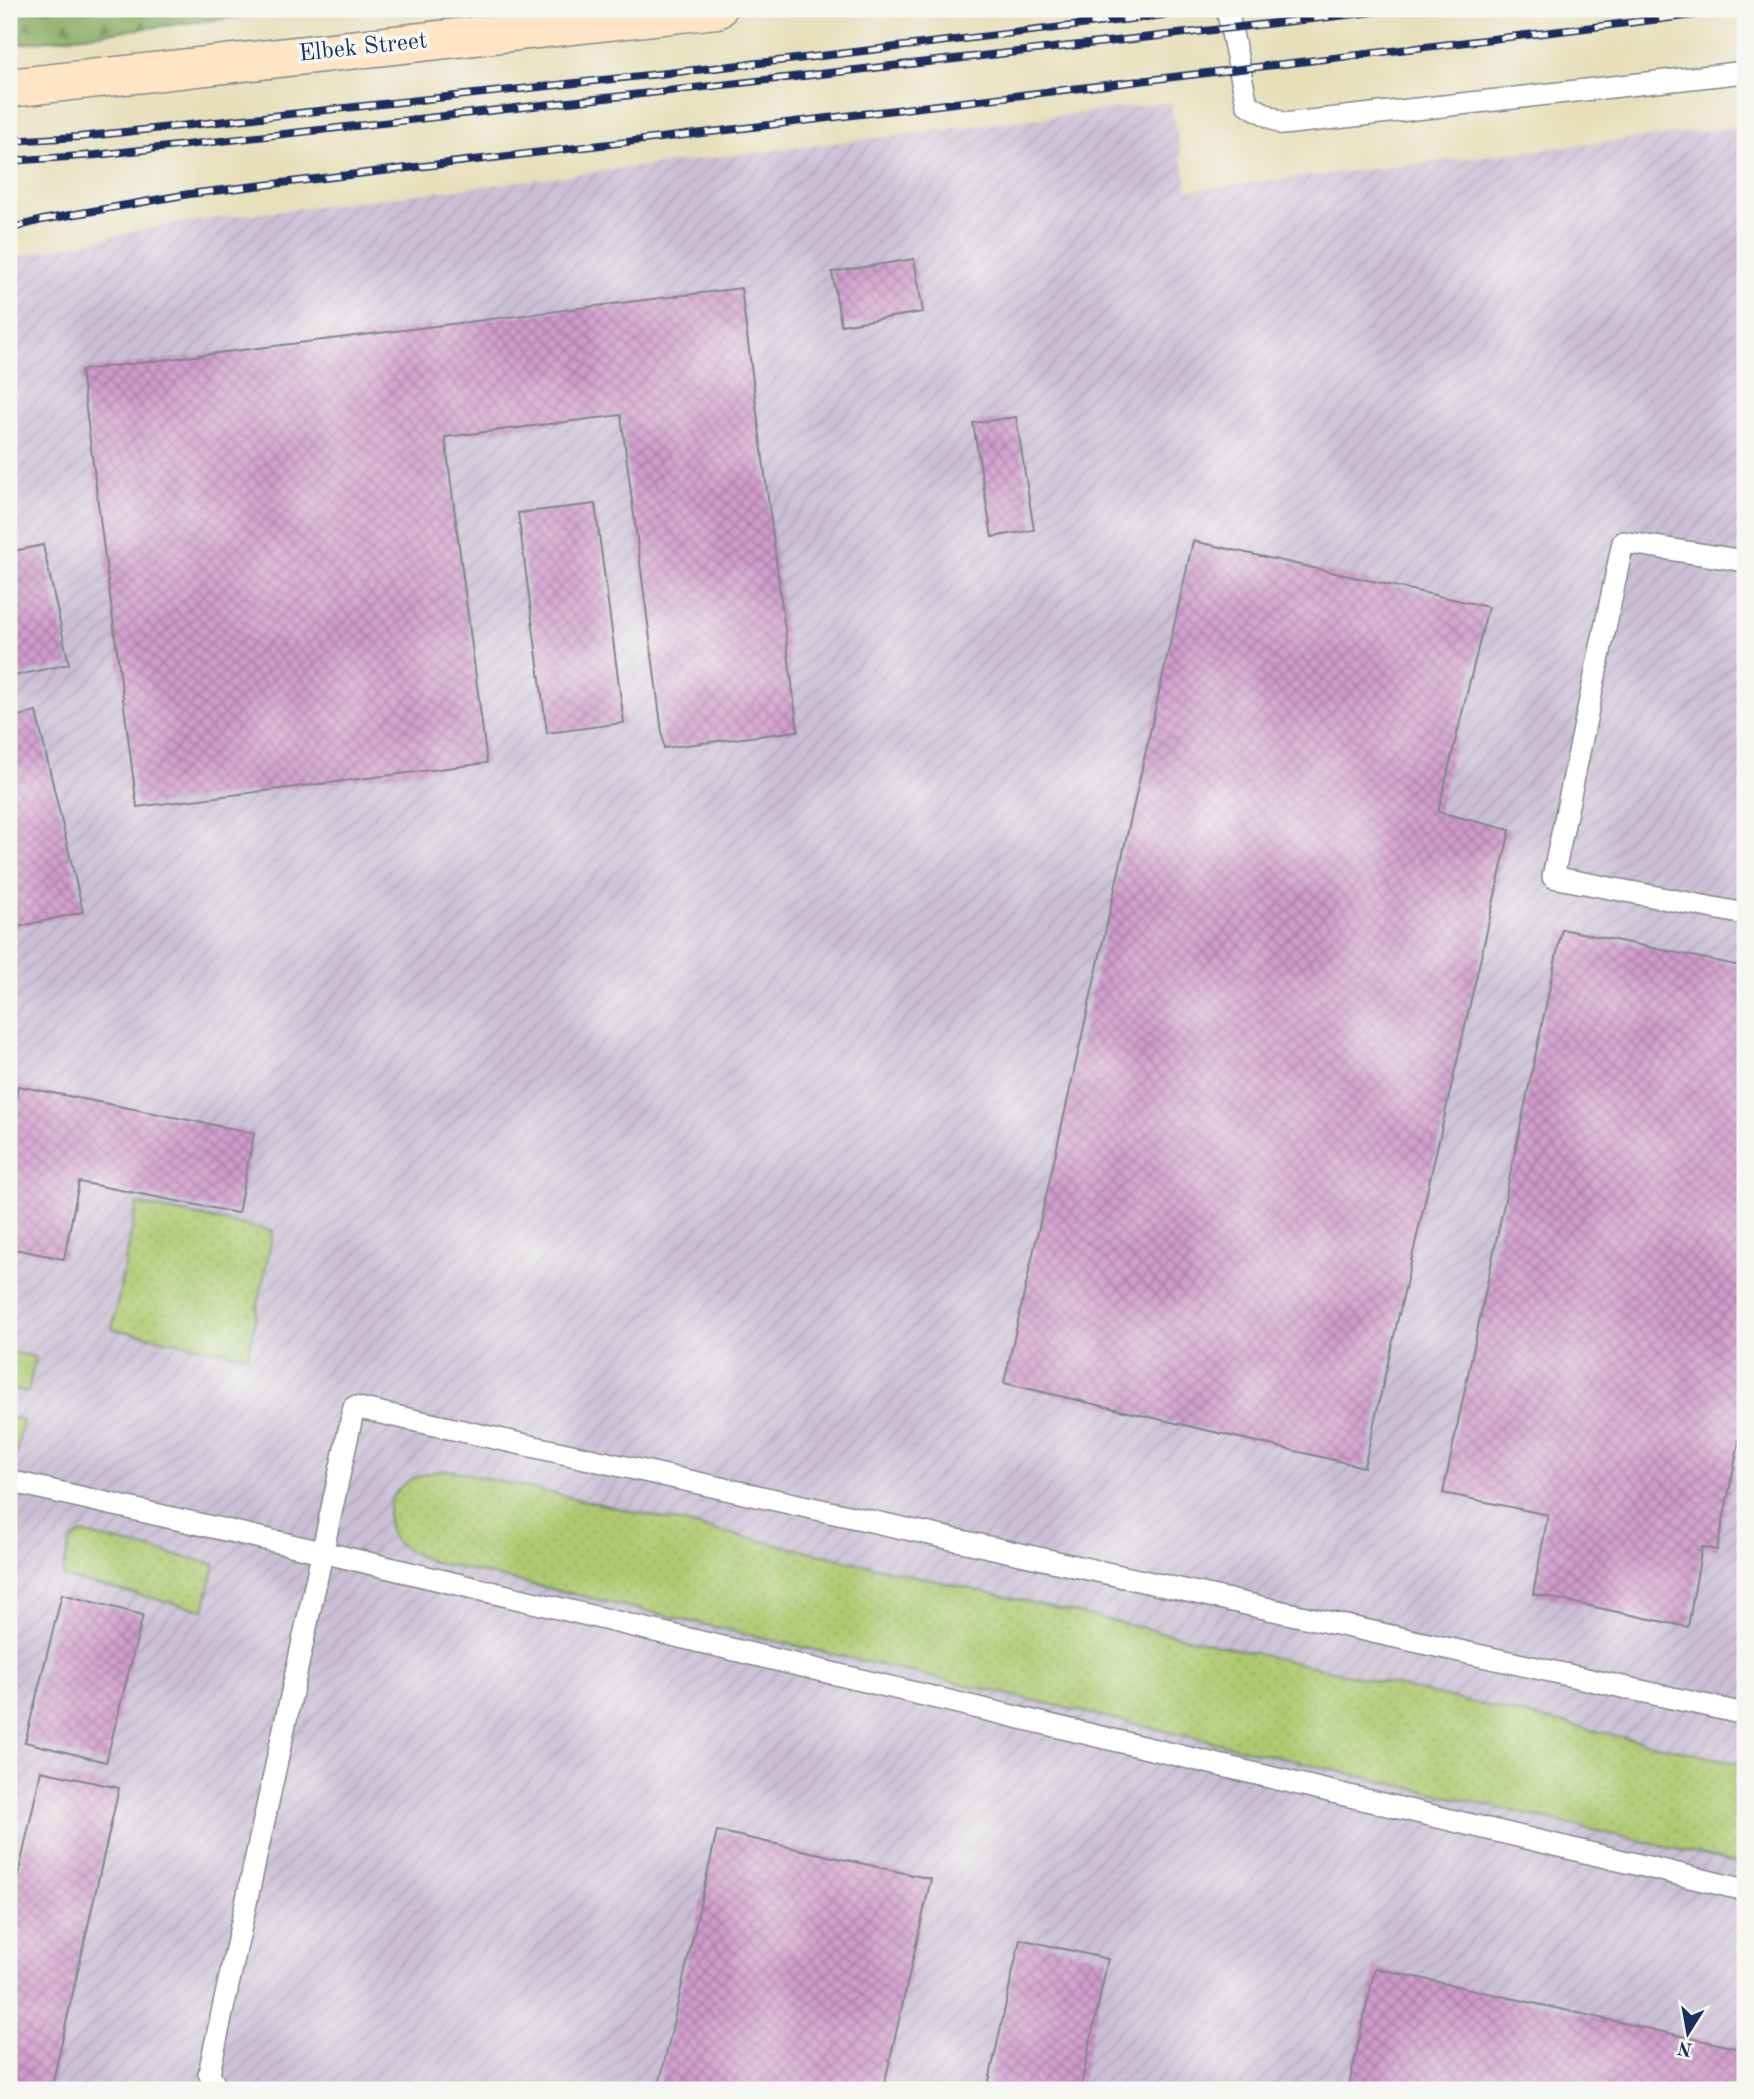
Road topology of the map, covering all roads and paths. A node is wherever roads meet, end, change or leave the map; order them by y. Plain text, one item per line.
1 (717, 9) edge
2 (1227, 9) edge
3 (1745, 72) edge
4 (9, 88) edge
5 (1745, 561) edge
6 (1745, 914) edge
7 (9, 1481) edge
8 (322, 1552) junction
9 (1745, 1714) edge
10 (1745, 1890) edge
11 (217, 2090) edge

1 - 4 main road, Elbek Street
2 - 3 lane
5 - 6 lane
7 - 8 lane
8 - 9 lane
8 - 10 lane
8 - 11 lane

